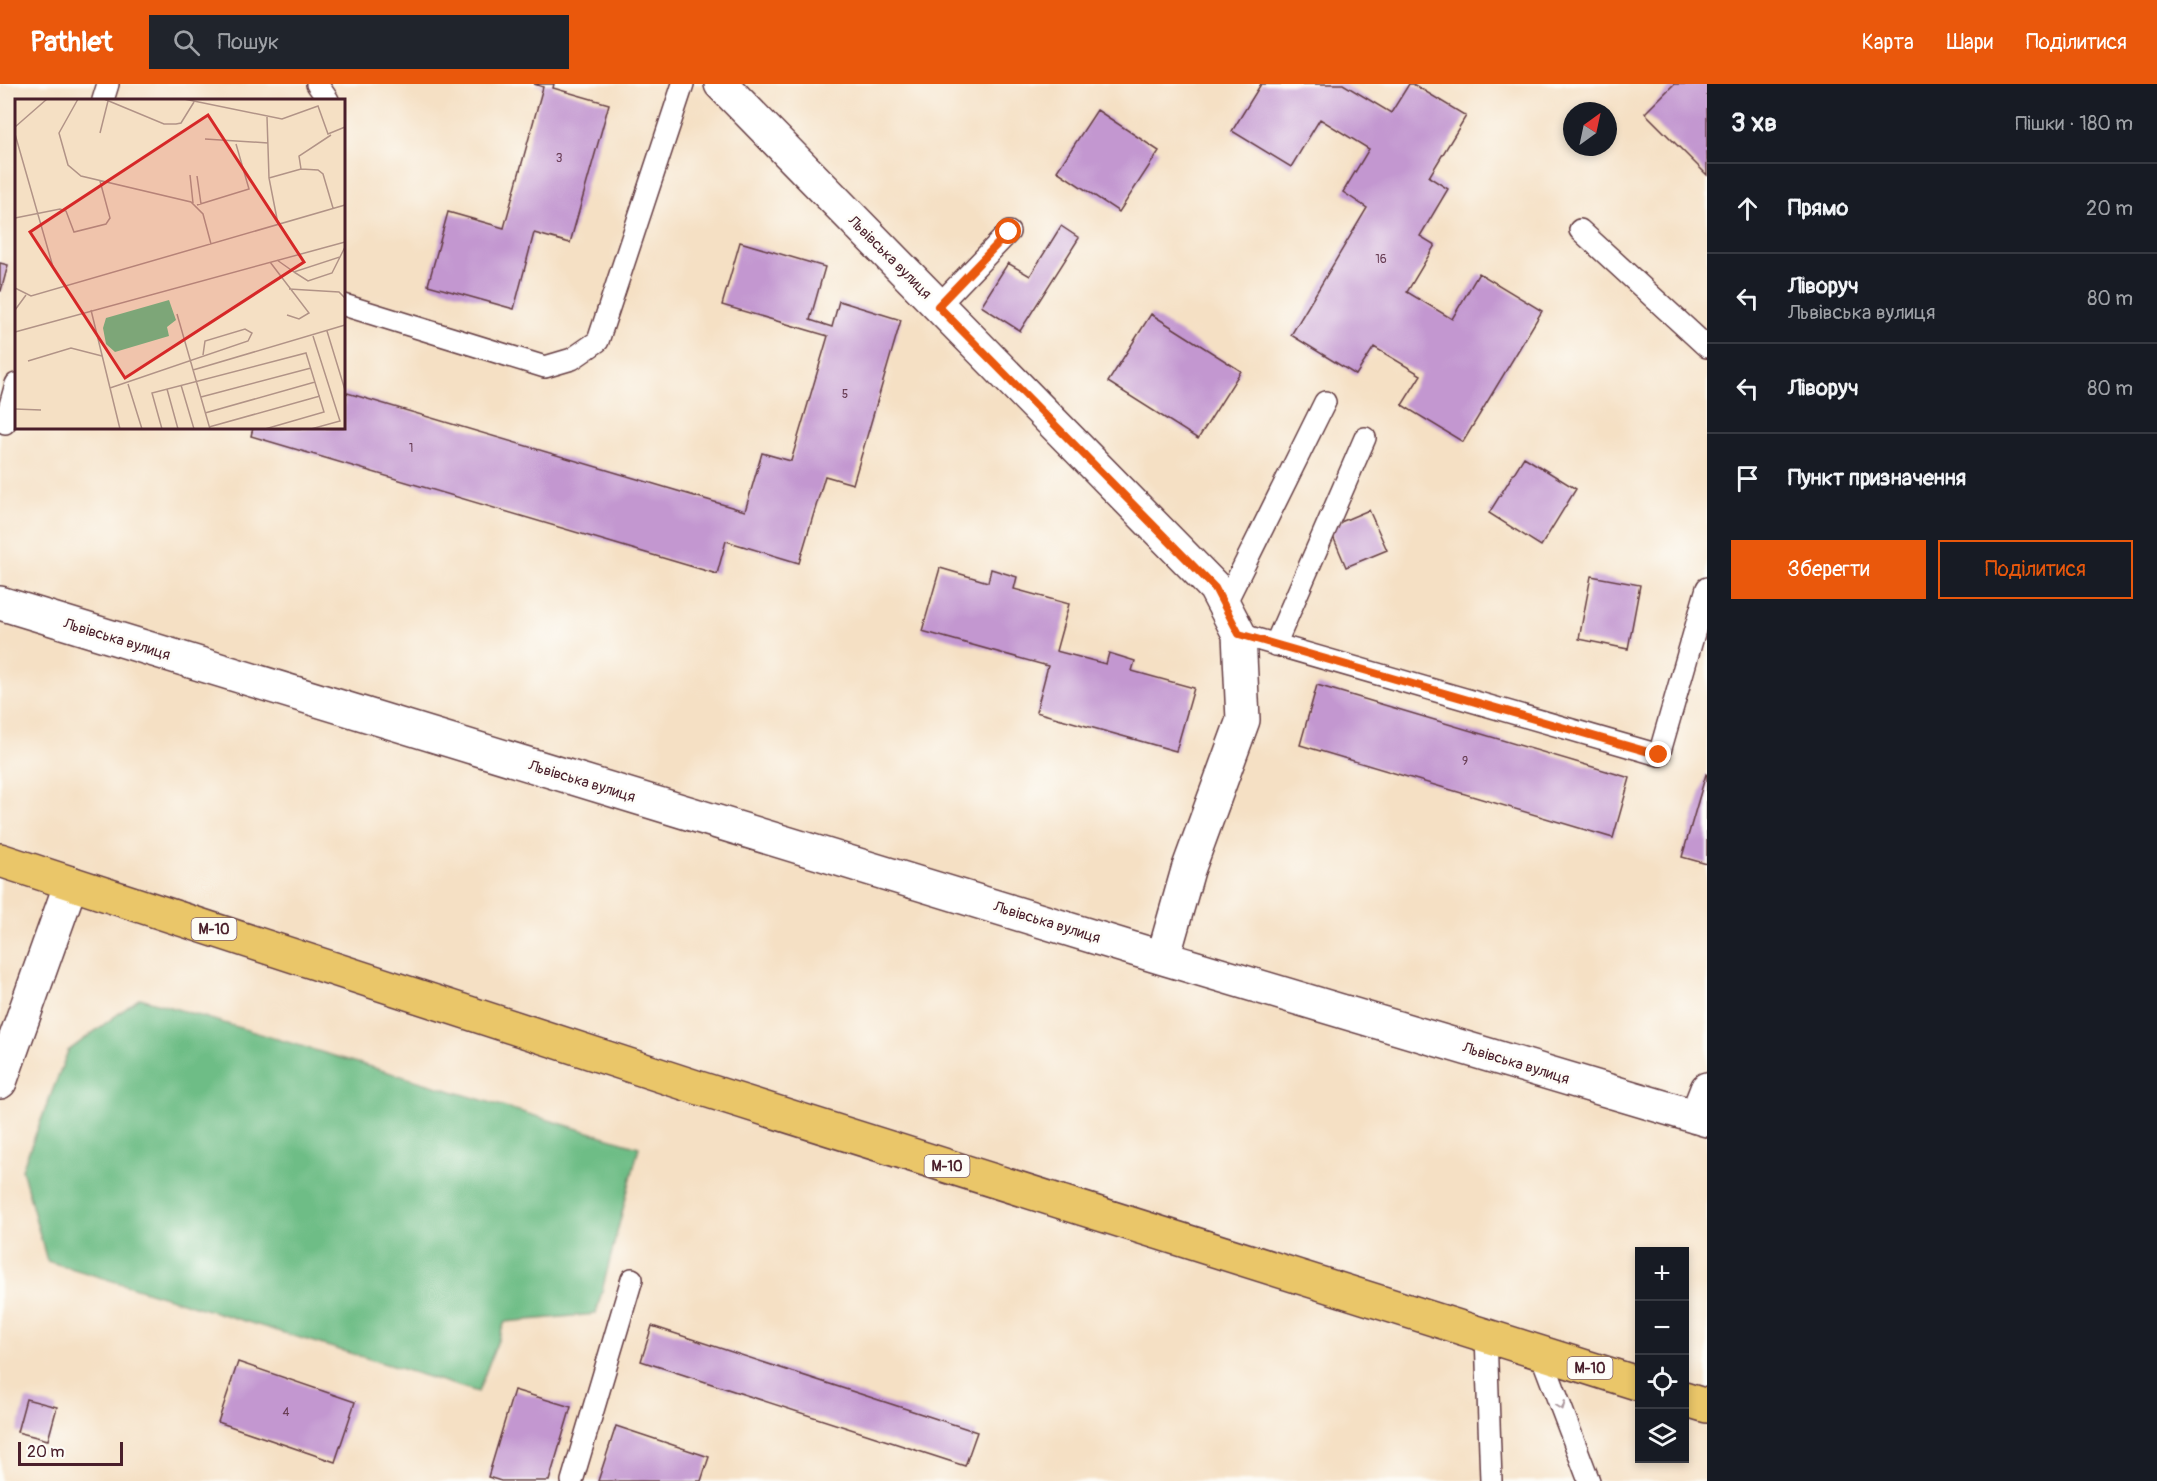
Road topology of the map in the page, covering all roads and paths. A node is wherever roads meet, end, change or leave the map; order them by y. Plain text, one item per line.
1 (108, 84) edge
2 (317, 84) edge
3 (683, 84) edge
4 (721, 84) edge
5 (103, 99) edge
6 (327, 99) edge
7 (1580, 230) dead end
8 (1009, 232) dead end
9 (345, 304) edge
10 (938, 306) junction
11 (1707, 346) edge
12 (15, 387) edge
13 (1325, 402) dead end
14 (4, 423) dead end
15 (1365, 438) dead end
16 (1707, 588) edge
17 (0, 603) edge
18 (1232, 620) junction
19 (1275, 645) junction
20 (0, 860) edge
21 (71, 883) junction
22 (1163, 958) junction
23 (0, 1082) edge
24 (1703, 1109) edge
25 (632, 1278) dead end
26 (1486, 1335) junction
27 (1540, 1352) junction
28 (1635, 1382) edge
29 (1689, 1401) edge
30 (1707, 1406) edge
31 (572, 1481) edge
32 (1491, 1481) edge
33 (1589, 1481) edge

1 - 5 lane
2 - 6 lane
3 - 9 lane
4 - 10 street, Львівська вулиця
7 - 11 lane
8 - 10 lane
10 - 18 street, Львівська вулиця
12 - 14 lane
13 - 18 lane
15 - 19 lane
16 - 19 lane
17 - 22 street, Львівська вулиця
18 - 19 lane
18 - 22 street, Львівська вулиця
20 - 21 highway, М-10
21 - 23 street
21 - 26 highway, М-10
22 - 24 street, Львівська вулиця
25 - 31 lane
26 - 27 highway, М-10
26 - 32 lane
27 - 28 highway, М-10
27 -> 33 lane
29 - 30 highway

